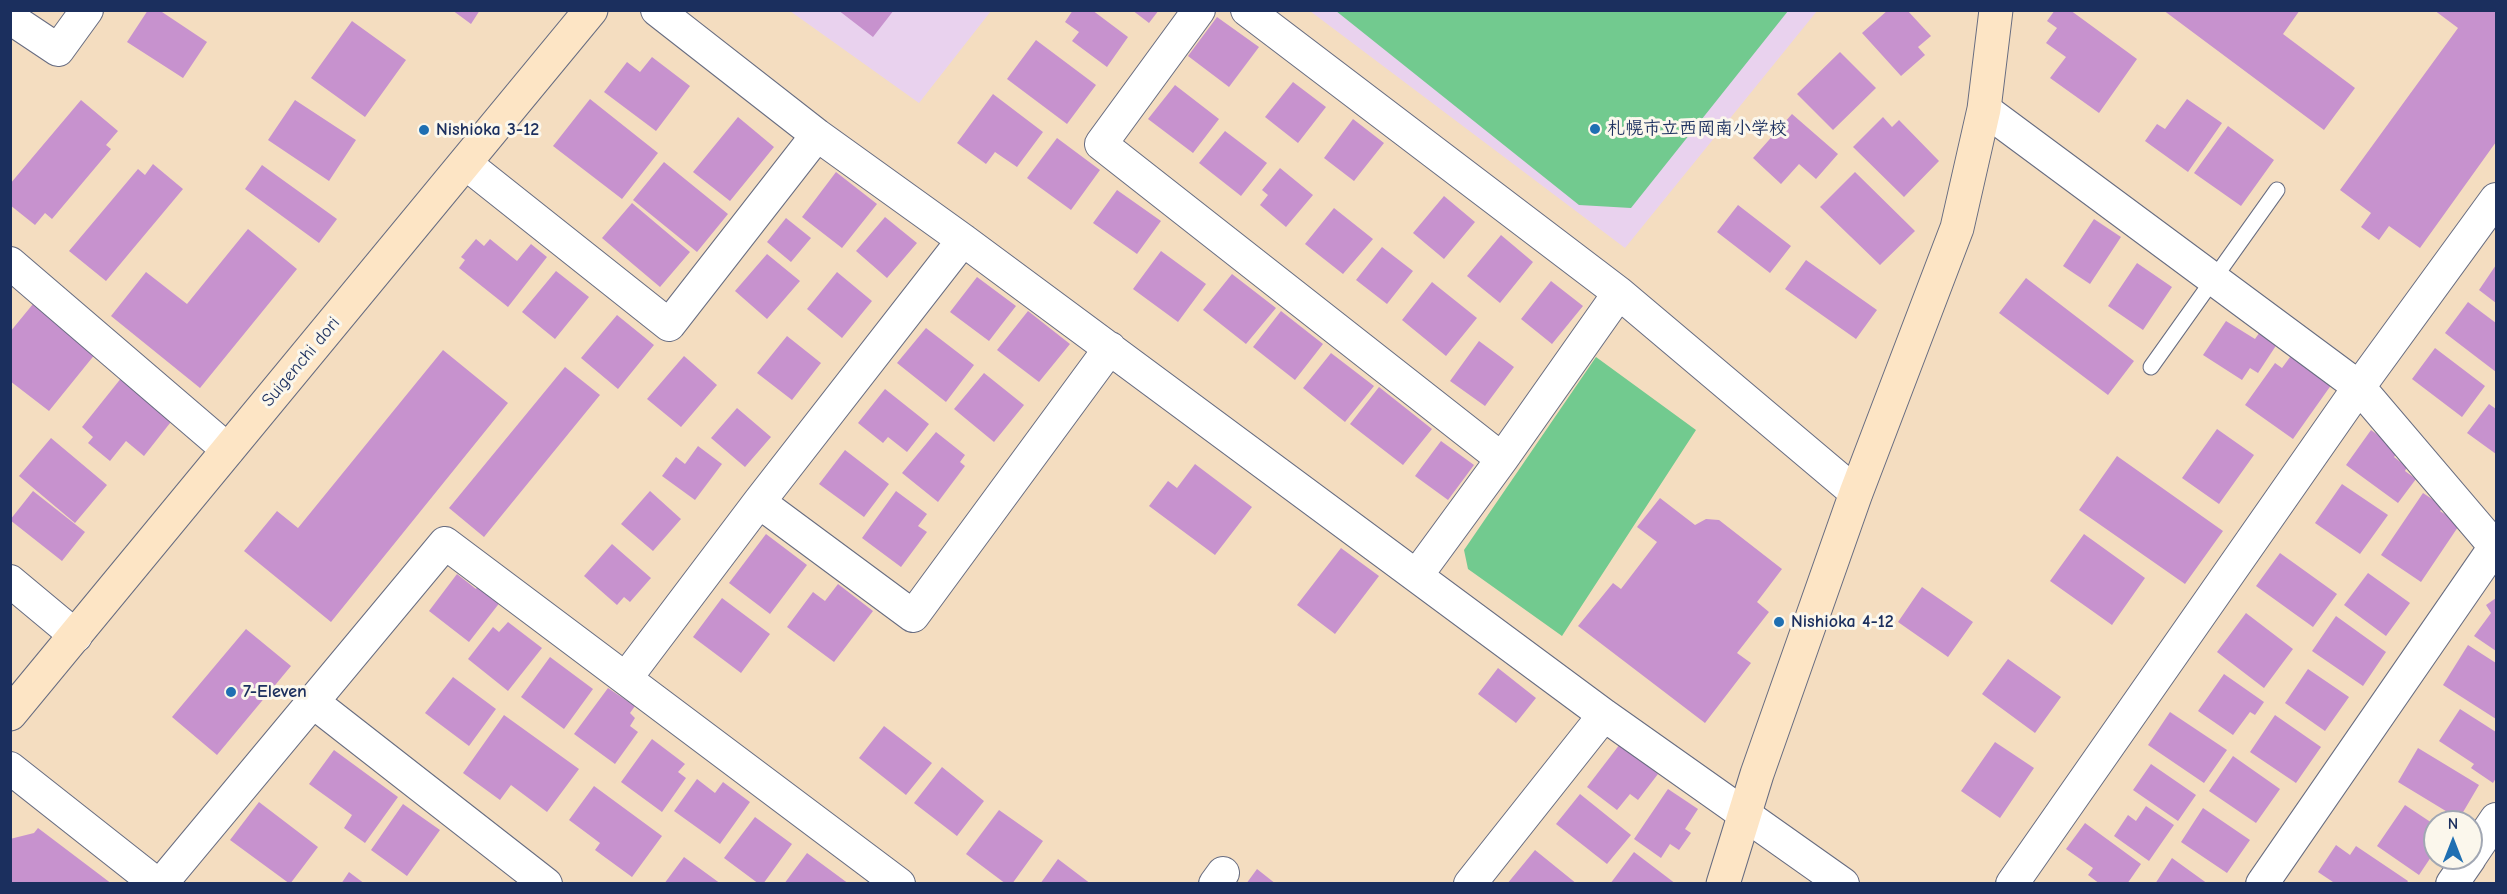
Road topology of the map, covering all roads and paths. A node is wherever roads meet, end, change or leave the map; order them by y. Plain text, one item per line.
1 (87, 10) edge
2 (591, 10) edge
3 (657, 10) edge
4 (1198, 10) edge
5 (1247, 10) edge
6 (1996, 10) edge
7 (10, 18) edge
8 (1984, 109) junction
9 (817, 135) junction
10 (465, 163) junction
11 (2277, 190) dead end
12 (2496, 199) edge
13 (963, 240) junction
14 (10, 263) edge
15 (2212, 278) junction
16 (1619, 293) junction
17 (1110, 348) junction
18 (2151, 366) dead end
19 (2359, 387) junction
20 (228, 450) junction
21 (1502, 459) junction
22 (1856, 493) junction
23 (759, 502) junction
24 (2496, 547) edge
25 (1417, 575) junction
26 (10, 581) edge
27 (76, 636) junction
28 (626, 678) junction
29 (313, 702) junction
30 (10, 714) edge
31 (1604, 715) junction
32 (10, 768) edge
33 (1744, 812) junction
34 (2463, 870) edge
35 (159, 884) edge
36 (546, 884) edge
37 (898, 884) edge
38 (1470, 884) edge
39 (1723, 884) edge
40 (1843, 884) edge
41 (2012, 884) edge
42 (2262, 884) edge
43 (2452, 884) edge

1 - 7 street
2 - 10 street, Suigenchi dori
3 - 9 street
4 - 21 street
5 - 16 street
6 - 8 street
8 - 15 street
8 - 22 street
9 - 10 street
9 - 13 street
10 - 20 street, Suigenchi dori
11 - 15 lane
12 - 19 street
13 - 17 street
13 - 23 street
14 - 20 street
15 - 18 lane
15 - 19 street
16 - 21 street
16 - 22 street
17 - 23 street
17 - 25 street
19 - 24 street
19 - 41 street
20 - 27 street, Suigenchi dori
21 - 25 street
22 - 33 street
23 - 28 street
24 - 42 street
25 - 31 street
26 - 27 street
27 - 30 street, Suigenchi dori
28 - 29 street
28 - 37 street
29 - 35 street
29 - 36 street
31 - 33 street
31 - 38 street
32 - 35 street
33 - 39 street
33 - 40 street
34 - 43 street

